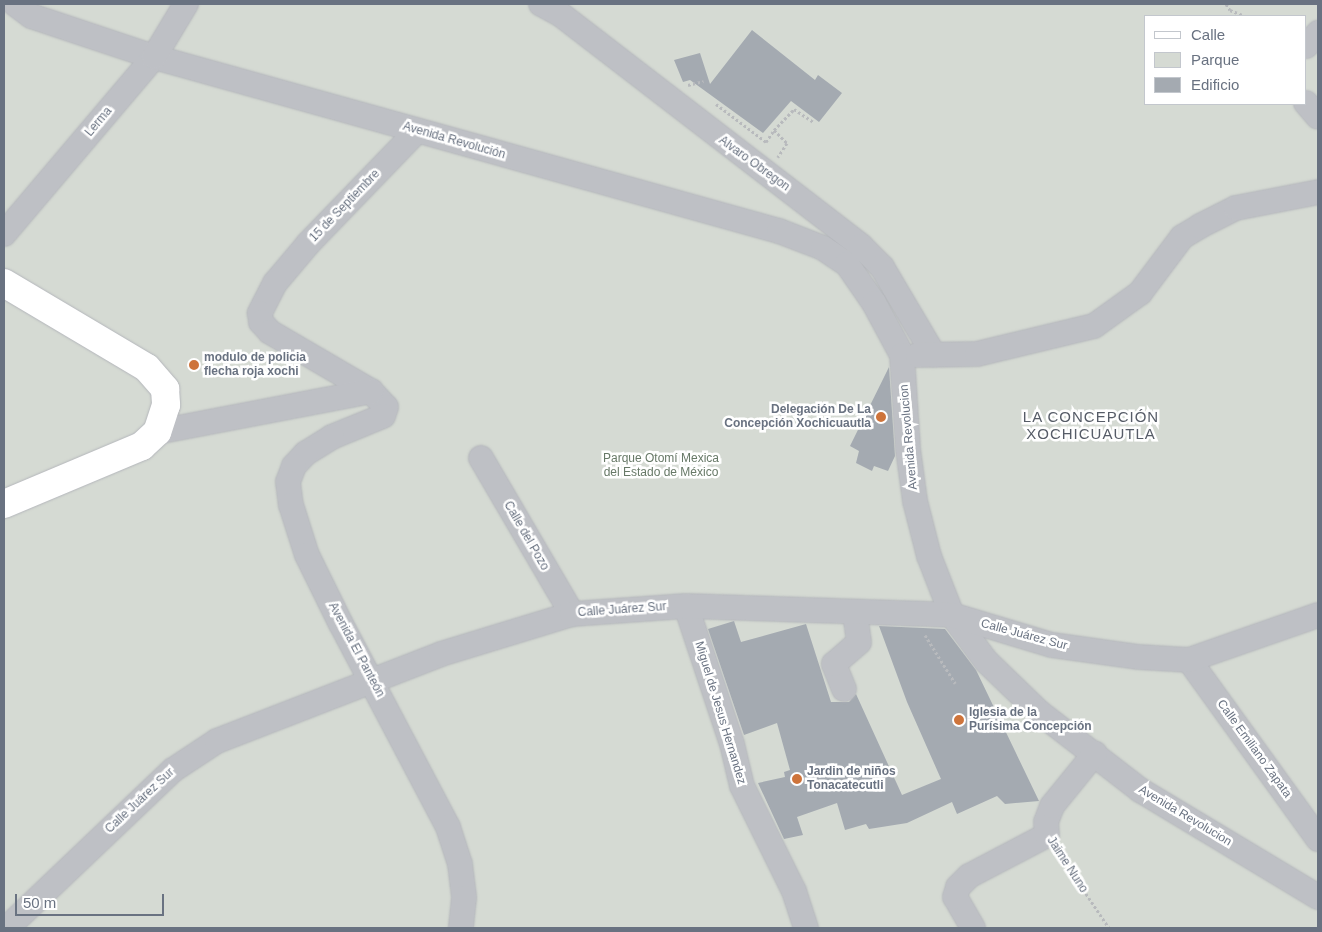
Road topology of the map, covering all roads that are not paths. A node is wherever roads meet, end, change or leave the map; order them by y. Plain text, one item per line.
1 (15, 4) edge
2 (186, 4) edge
3 (541, 4) edge
4 (1318, 33) edge
5 (1307, 45) edge
6 (154, 57) junction
7 (1307, 104) edge
8 (1318, 117) edge
9 (417, 131) junction
10 (1318, 192) edge
11 (4, 234) edge
12 (4, 283) edge
13 (874, 303) joint
14 (902, 355) junction
15 (934, 355) junction
16 (371, 391) junction
17 (157, 432) junction
18 (481, 458) dead end
19 (4, 504) edge
20 (686, 606) junction
21 (854, 612) junction
22 (572, 614) junction
23 (952, 614) junction
24 (1318, 615) edge
25 (1189, 660) junction
26 (374, 681) junction
27 (844, 689) dead end
28 (1096, 753) junction
29 (1318, 839) edge
30 (1316, 894) edge
31 (7, 928) edge
32 (461, 928) edge
33 (806, 928) edge
34 (973, 928) edge

1 - 6 street, Avenida Revolución
2 - 6 street, Lerma
3 - 15 street, Alvaro Obregon
4 - 5 street
6 - 9 street, Avenida Revolución
6 - 11 street, Lerma
7 - 8 street
9 - 13 street, Avenida Revolución
9 - 16 street, 15 de Septiembre
10 - 15 street
12 - 17 main road
13 - 14 street, Avenida Revolucion
14 - 15 street
14 - 23 street, Avenida Revolucion
16 - 17 street
16 - 26 street, Avenida El Panteón
17 - 19 main road
18 - 22 street, Calle del Pozo
20 - 21 street, Calle Juárez Sur
20 - 22 street, Calle Juárez Sur
20 - 33 street, Miguel de Jesus Hernandez
21 - 23 street, Calle Juárez Sur
21 - 27 street
22 - 26 street, Calle Juárez Sur
23 - 25 street, Calle Juárez Sur
23 - 28 street, Avenida Revolucion
24 - 25 street, Calle Juárez Sur
25 - 29 street, Calle Emiliano Zapata
26 - 31 street, Calle Juárez Sur
26 - 32 street, Avenida El Panteón
28 - 30 street, Avenida Revolucion
28 - 34 street, Jaime Nuno

